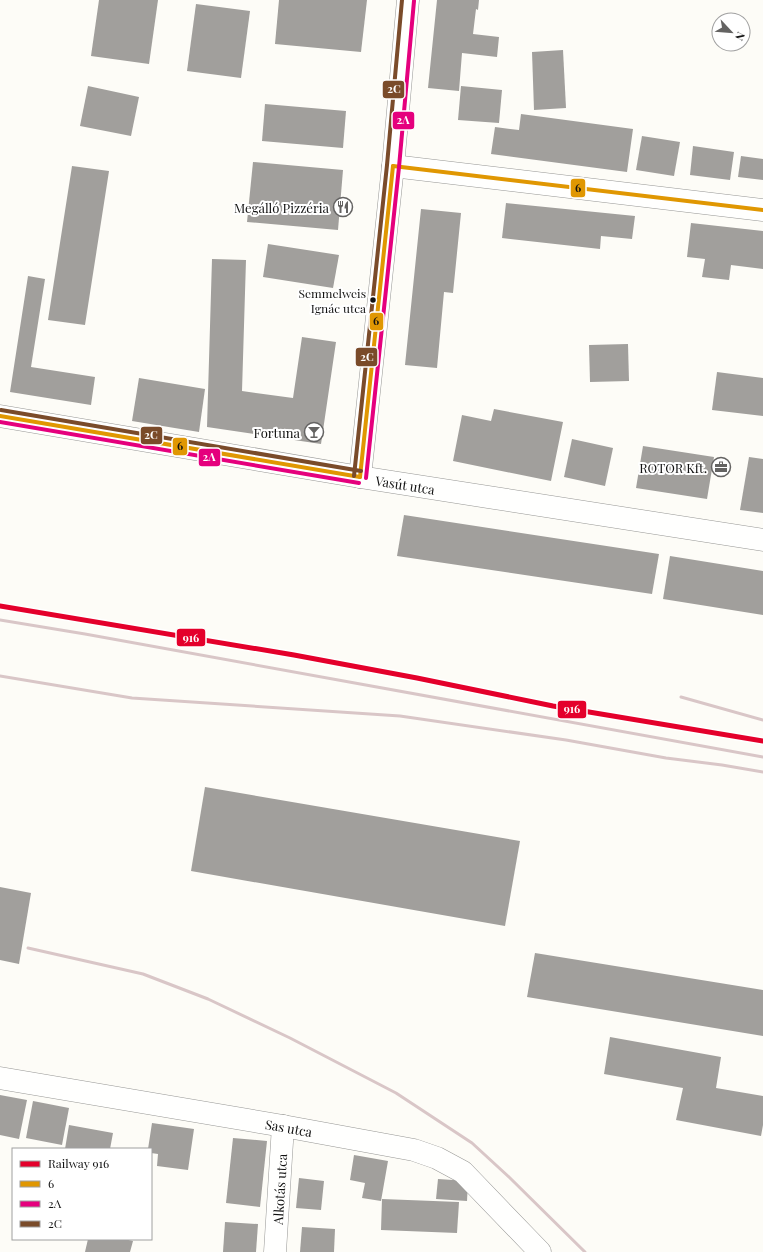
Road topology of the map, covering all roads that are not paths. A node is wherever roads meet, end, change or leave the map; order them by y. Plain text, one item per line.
1 (408, 0) edge
2 (393, 166) junction
3 (763, 210) edge
4 (0, 416) edge
5 (360, 477) junction
6 (763, 540) edge
7 (0, 1078) edge
8 (283, 1126) junction
9 (275, 1252) edge
10 (540, 1252) edge

1 - 2 street
2 - 3 street
2 - 5 street
4 - 5 street, Vasút utca
5 - 6 street, Vasút utca
7 - 8 street, Sas utca
8 - 9 street, Alkotás utca
8 - 10 street, Sas utca

